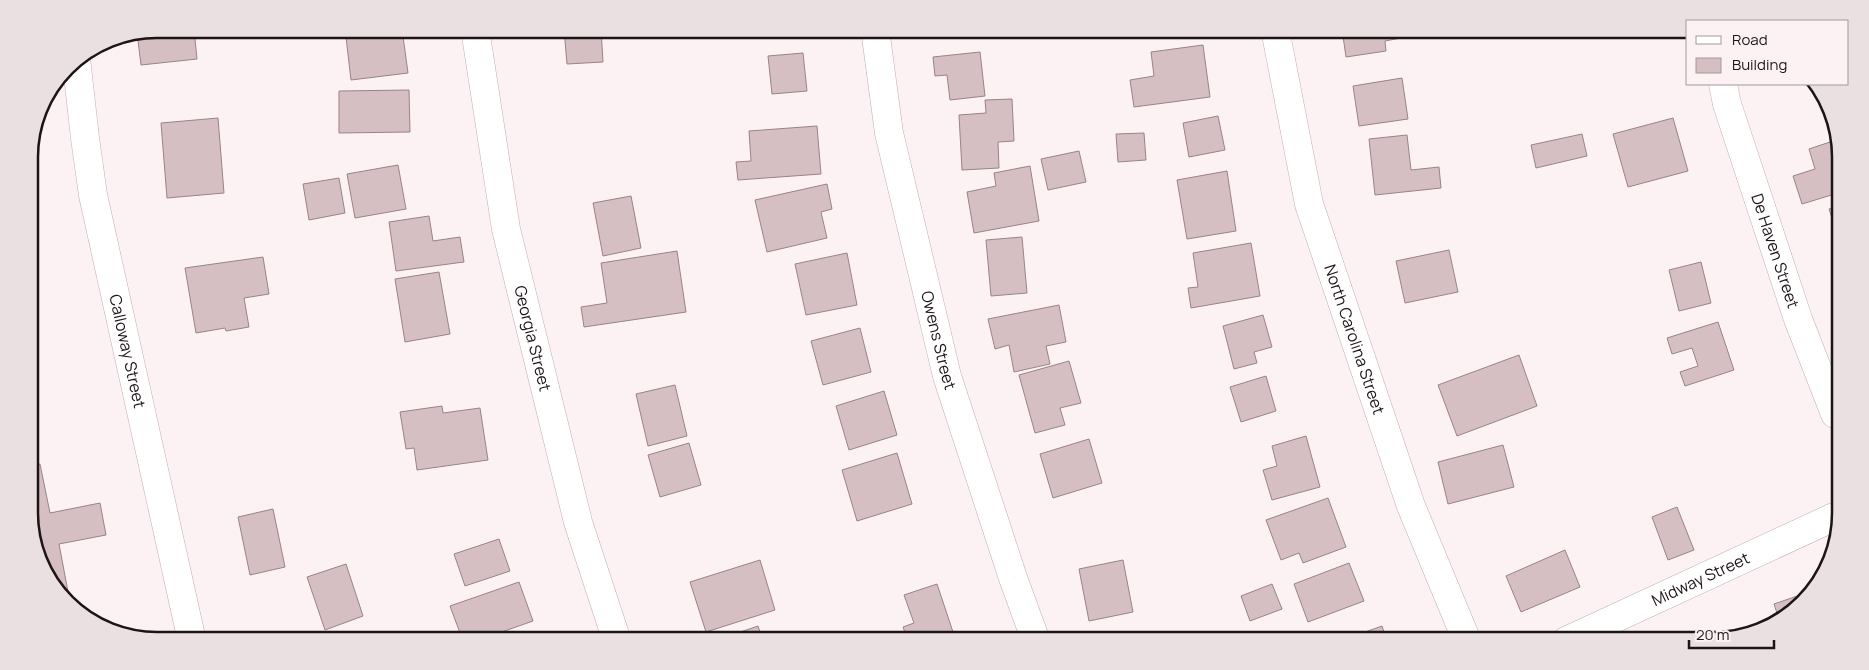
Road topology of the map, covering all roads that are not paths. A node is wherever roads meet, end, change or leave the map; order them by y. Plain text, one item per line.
1 (476, 38) edge
2 (876, 38) edge
3 (1276, 38) edge
4 (77, 68) edge
5 (1723, 85) edge
6 (1832, 406) edge
7 (1831, 518) edge
8 (190, 632) edge
9 (614, 632) edge
10 (1033, 632) edge
11 (1463, 632) edge
12 (1585, 632) edge

1 - 9 street, Georgia Street
2 - 10 street, Owens Street
3 - 11 street, North Carolina Street
4 - 8 street, Calloway Street
5 - 6 street, De Haven Street
7 - 12 street, Midway Street

